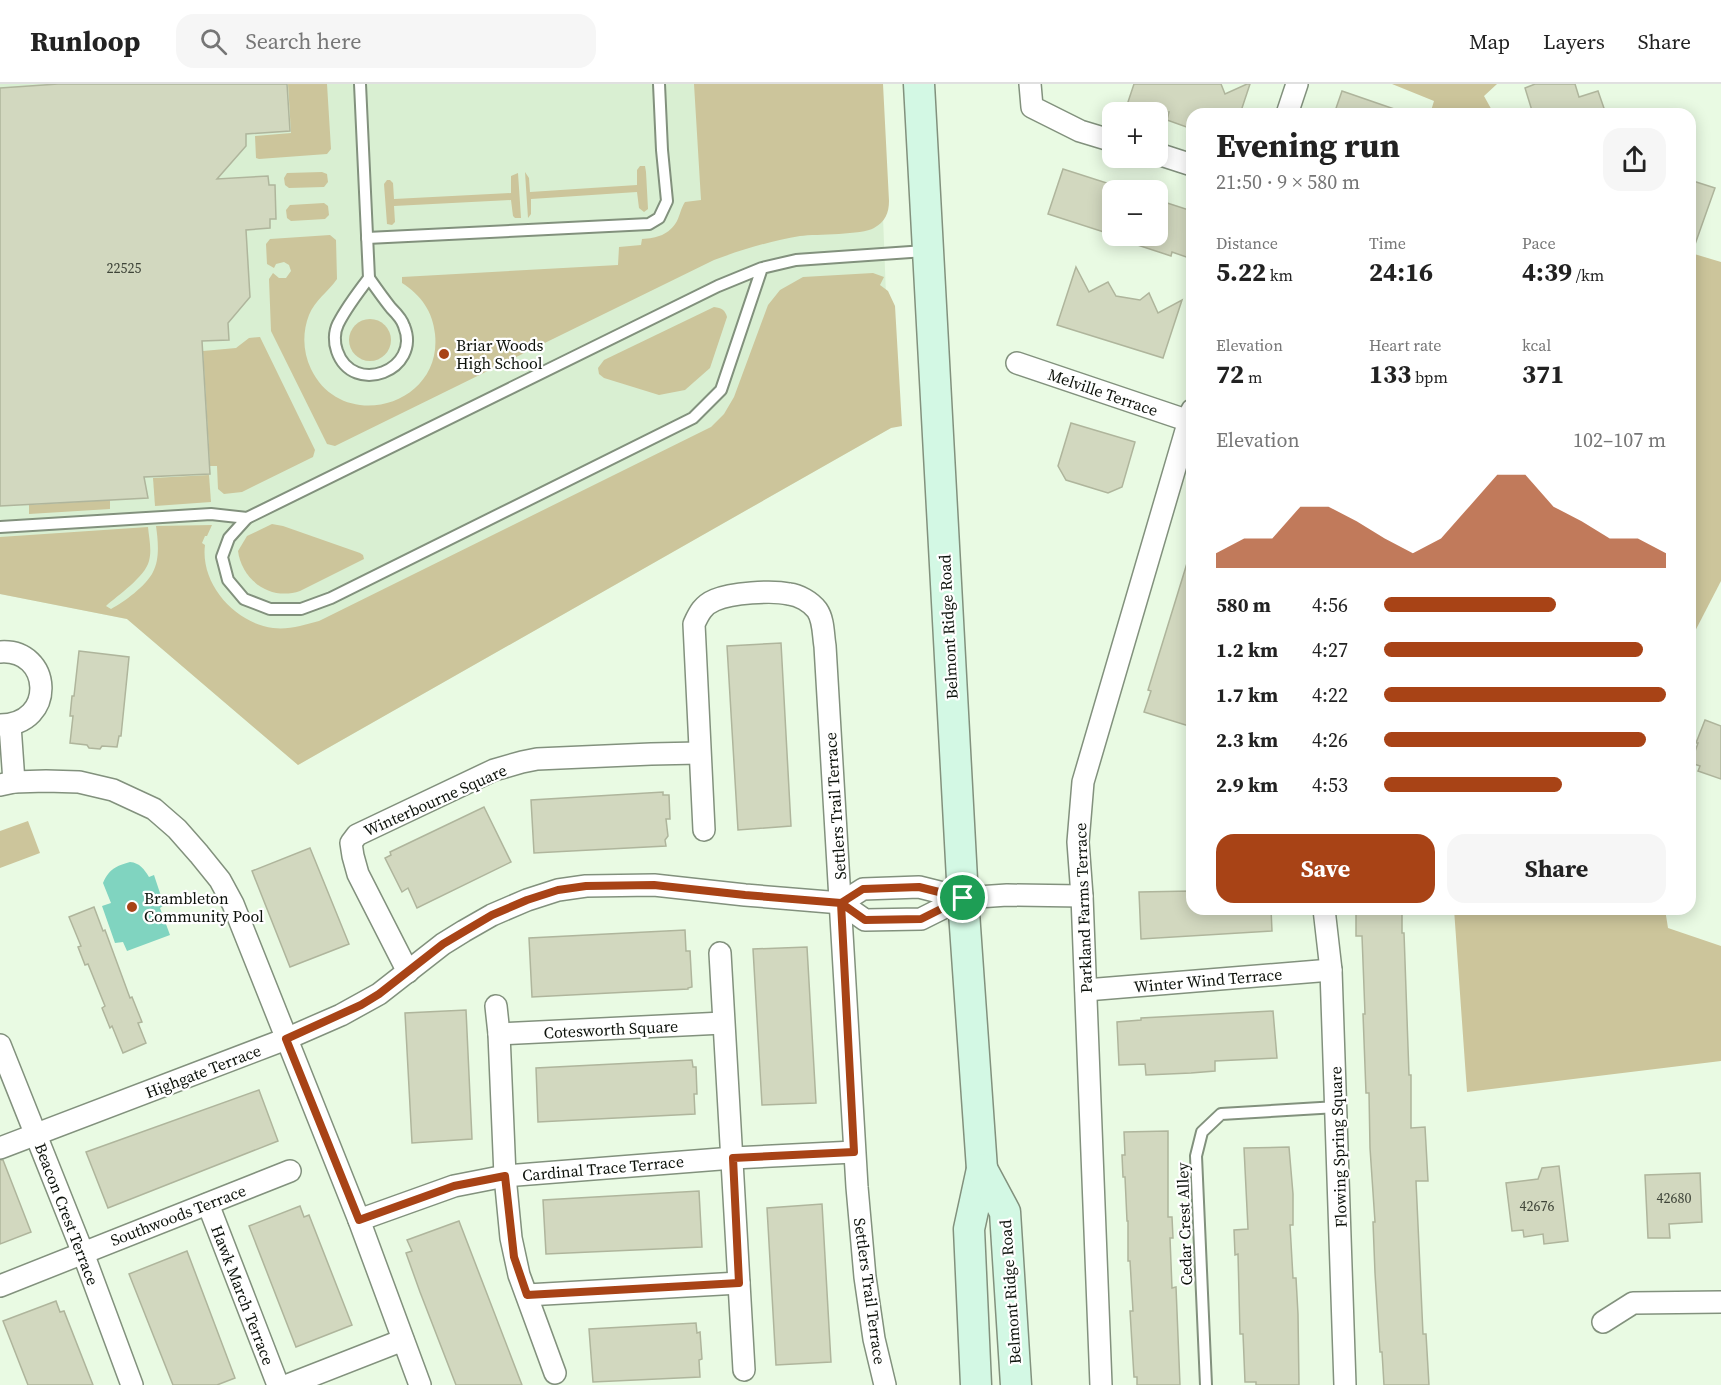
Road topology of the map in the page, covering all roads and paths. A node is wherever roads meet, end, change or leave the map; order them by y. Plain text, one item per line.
1 (360, 84) edge
2 (659, 84) edge
3 (919, 84) edge
4 (1030, 84) edge
5 (1297, 84) edge
6 (1289, 108) edge
7 (1102, 138) edge
8 (1168, 157) edge
9 (1186, 163) edge
10 (367, 238) junction
11 (928, 251) junction
12 (762, 268) junction
13 (369, 278) junction
14 (1017, 363) dead end
15 (1186, 414) edge
16 (1186, 433) edge
17 (248, 518) junction
18 (0, 527) edge
19 (0, 652) edge
20 (5, 725) edge
21 (699, 753) junction
22 (7, 784) edge
23 (704, 830) dead end
24 (1082, 896) junction
25 (963, 898) junction
26 (841, 903) junction
27 (1325, 915) edge
28 (720, 953) dead end
29 (1331, 970) junction
30 (408, 972) junction
31 (1086, 990) junction
32 (496, 1006) dead end
33 (723, 1023) junction
34 (499, 1034) junction
35 (286, 1039) junction
36 (0, 1045) edge
37 (1337, 1107) junction
38 (36, 1135) junction
39 (0, 1148) edge
40 (854, 1152) junction
41 (733, 1158) junction
42 (982, 1169) junction
43 (290, 1171) dead end
44 (505, 1176) junction
45 (208, 1204) junction
46 (359, 1220) junction
47 (82, 1253) junction
48 (739, 1283) junction
49 (0, 1286) edge
50 (527, 1295) junction
51 (1721, 1302) edge
52 (1603, 1322) dead end
53 (403, 1340) junction
54 (744, 1370) dead end
55 (555, 1374) dead end
56 (132, 1385) edge
57 (278, 1385) edge
58 (288, 1385) edge
59 (420, 1385) edge
60 (885, 1385) edge
61 (976, 1385) edge
62 (1016, 1385) edge
63 (1101, 1385) edge
64 (1206, 1385) edge
65 (1345, 1385) edge

1 - 10 lane
2 - 10 lane
3 - 11 main road, Belmont Ridge Road
4 - 7 street
5 - 6 street
8 - 9 street
10 - 13 lane
11 - 12 lane
11 - 25 main road, Belmont Ridge Road
12 - 17 lane
12 - 17 lane
13 - 13 lane
14 - 15 street, Melville Terrace
16 - 24 street, Parkland Farms Terrace
17 - 18 lane
19 - 20 street
20 - 22 street
21 - 23 street, Settlers Trail Terrace
21 - 26 street, Settlers Trail Terrace
21 - 30 street, Winterbourne Square
22 - 35 street
24 - 25 street
24 - 31 street, Parkland Farms Terrace
25 - 26 street
25 - 26 street, Highgate Terrace
25 - 42 main road, Belmont Ridge Road
26 - 30 street, Highgate Terrace
26 - 40 street, Settlers Trail Terrace
27 - 29 street, Flowing Spring Square
28 - 33 street
29 - 31 street, Winter Wind Terrace
29 - 37 street, Flowing Spring Square
30 - 35 street, Highgate Terrace
31 - 63 street, Parkland Farms Terrace
32 - 34 street
33 - 34 street, Cotesworth Square
33 - 41 street
34 - 44 street
35 - 38 street, Highgate Terrace
35 - 46 street
36 - 38 street, Beacon Crest Terrace
37 - 64 lane, Cedar Crest Alley
37 - 65 street, Flowing Spring Square
38 - 39 street, Highgate Terrace
38 - 47 street, Beacon Crest Terrace
40 - 41 street, Cardinal Trace Terrace
40 - 60 street, Settlers Trail Terrace
41 - 44 street, Cardinal Trace Terrace
41 - 48 street
42 - 61 main road, Belmont Ridge Road
42 - 62 main road, Belmont Ridge Road
43 - 45 street, Southwoods Terrace
44 - 46 street, Cardinal Trace Terrace
44 - 50 street
45 - 47 street, Southwoods Terrace
45 - 57 street, Hawk March Terrace
46 - 53 street
47 - 49 street, Southwoods Terrace
47 - 56 street, Beacon Crest Terrace
48 - 50 street
48 - 54 street
50 - 55 street
51 - 52 street
53 - 58 street
53 - 59 street

